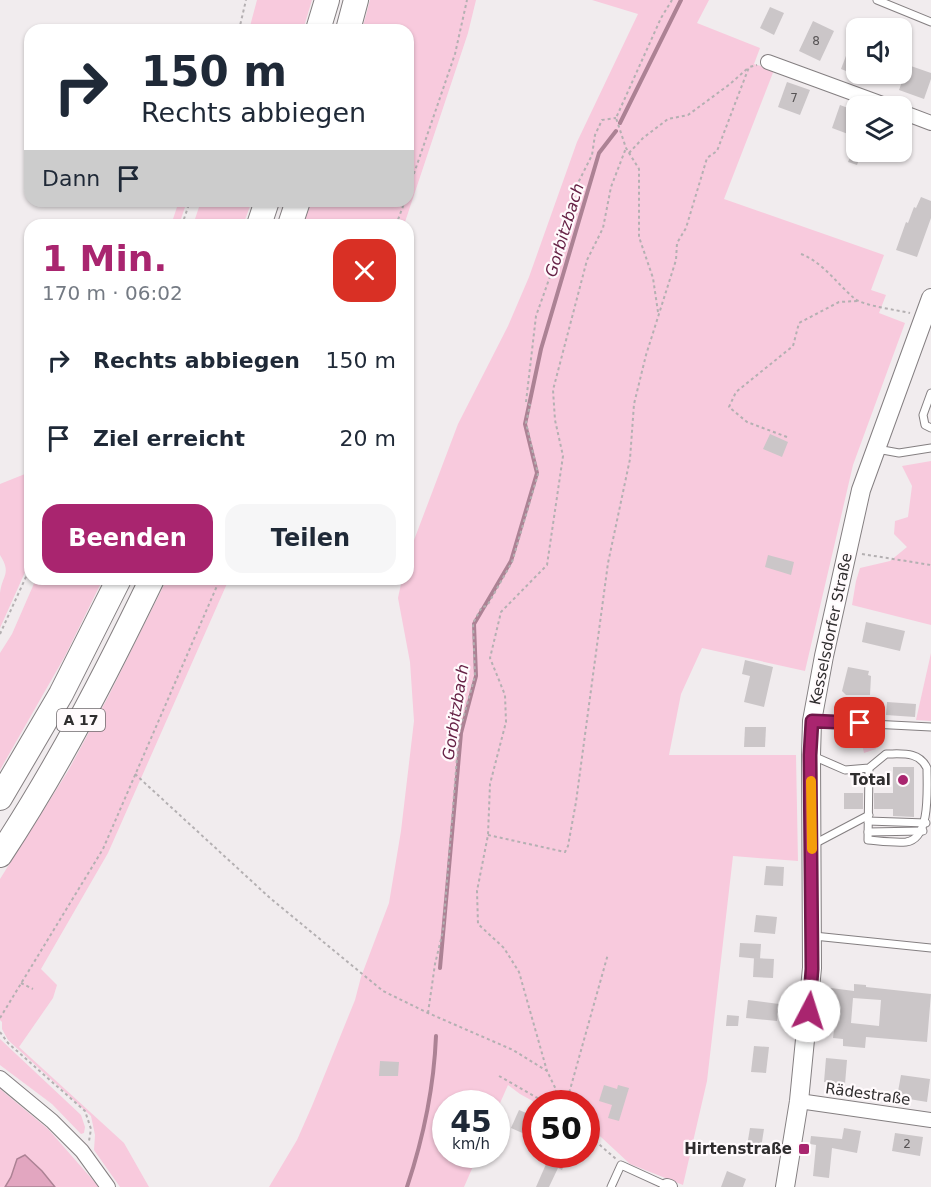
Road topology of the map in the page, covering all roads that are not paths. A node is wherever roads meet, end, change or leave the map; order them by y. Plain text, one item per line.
1 (327, 0) edge
2 (356, 0) edge
3 (877, 0) edge
4 (931, 22) edge
5 (320, 24) edge
6 (350, 24) edge
7 (768, 62) road end
8 (861, 96) edge
9 (912, 116) edge
10 (931, 123) edge
11 (931, 298) edge
12 (931, 393) edge
13 (931, 428) edge
14 (875, 448) junction
15 (931, 448) edge
16 (116, 585) edge
17 (149, 585) edge
18 (812, 721) junction
19 (931, 727) edge
20 (810, 755) junction
21 (869, 768) junction
22 (0, 798) edge
23 (868, 818) junction
24 (926, 823) junction
25 (812, 845) junction
26 (0, 855) edge
27 (812, 936) junction
28 (931, 948) edge
29 (0, 1078) edge
30 (799, 1101) junction
31 (931, 1120) edge
32 (669, 1186) edge
33 (108, 1187) edge
34 (611, 1187) edge
35 (784, 1187) edge

1 - 5 highway
2 - 6 highway
3 - 4 lane
7 - 8 street
9 - 10 street
11 - 14 main road, Kesselsdorfer Straße
12 - 13 lane
14 - 15 lane
14 - 18 main road, Kesselsdorfer Straße
16 - 22 highway, A 17
17 - 26 highway, A 17
18 - 19 lane
18 - 20 main road, Kesselsdorfer Straße
20 - 21 lane
20 - 25 main road, Kesselsdorfer Straße
21 - 23 lane
21 - 24 lane
23 - 24 lane
23 - 24 lane
23 - 25 lane
25 - 27 main road, Kesselsdorfer Straße
27 - 28 lane
27 - 30 main road, Kesselsdorfer Straße
29 - 33 street
30 - 31 street, Rädestraße
30 - 35 main road, Kesselsdorfer Straße
32 - 34 lane

